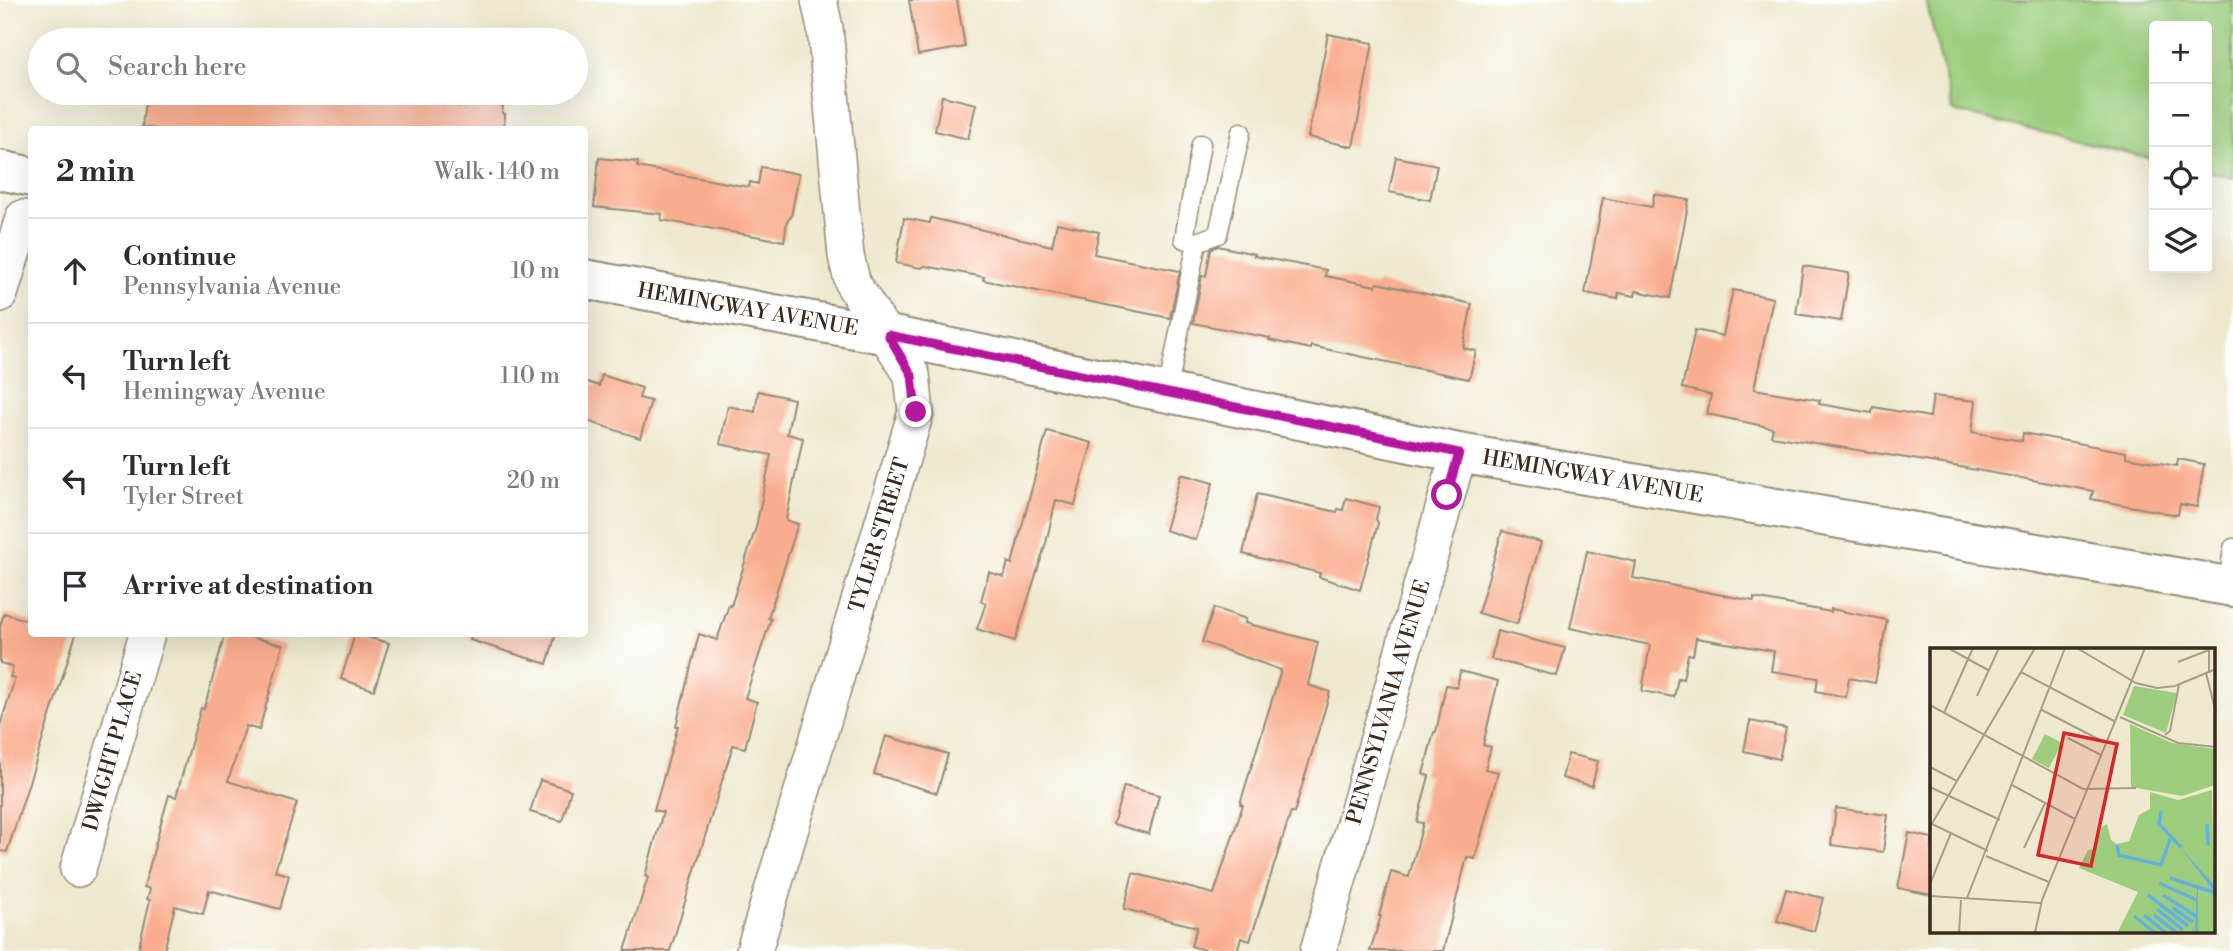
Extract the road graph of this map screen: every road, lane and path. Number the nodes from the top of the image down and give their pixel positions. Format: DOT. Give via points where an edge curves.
graph roads {
  1 [pos="819,0"];
  2 [pos="1241,132"];
  3 [pos="1201,145"];
  4 [pos="0,170"];
  5 [pos="28,176"];
  6 [pos="23,218"];
  7 [pos="1196,242"];
  8 [pos="588,280"];
  9 [pos="0,294"];
  10 [pos="888,335"];
  11 [pos="1167,393"];
  12 [pos="1459,453"];
  13 [pos="2233,548"];
  14 [pos="2231,587"];
  15 [pos="146,637"];
  16 [pos="78,869"];
  17 [pos="754,951"];
  18 [pos="1318,951"];
  1 -- 10 [label="street, TYLER STREET" via="846,257 853,284"];
  2 -- 7 [label="lane" via="1218,234"];
  3 -- 7 [label="lane" via="1184,239"];
  4 -- 5 [label="main road"];
  6 -- 9 [label="street"];
  7 -- 11 [label="lane"];
  8 -- 10 [label="main road, HEMINGWAY AVENUE"];
  10 -- 11 [label="main road, HEMINGWAY AVENUE"];
  10 -- 17 [label="street, TYLER STREET" via="912,375 916,412"];
  11 -- 12 [label="main road, HEMINGWAY AVENUE"];
  12 -- 14 [label="main road, HEMINGWAY AVENUE"];
  12 -- 18 [label="street, PENNSYLVANIA AVENUE"];
  13 -- 14 [label="lane"];
  15 -- 16 [label="street, DWIGHT PLACE"];
}
